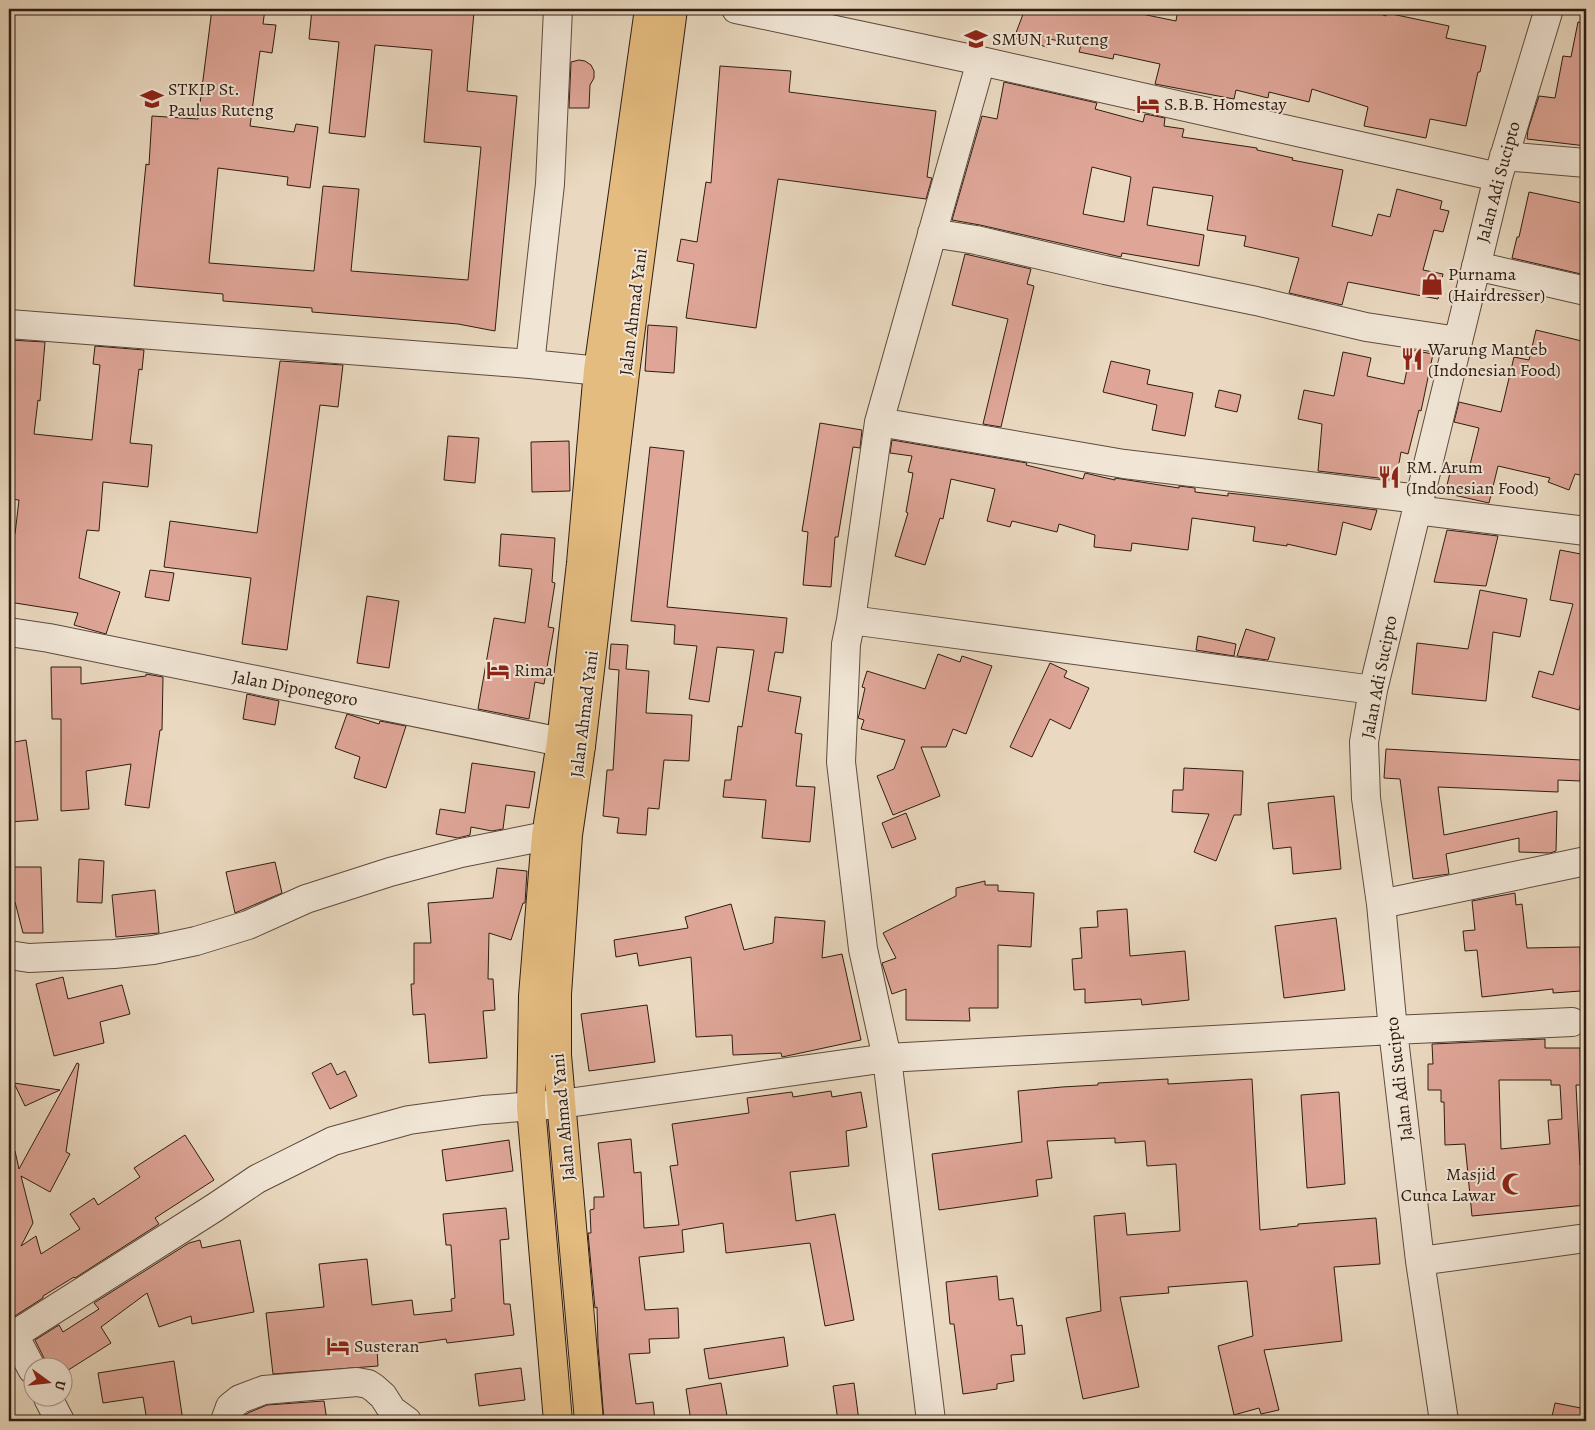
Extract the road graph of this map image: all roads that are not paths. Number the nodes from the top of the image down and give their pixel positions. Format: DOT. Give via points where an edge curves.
graph roads {
  1 [pos="558,9"];
  2 [pos="736,9"];
  3 [pos="1549,9"];
  4 [pos="657,11"];
  5 [pos="981,61"];
  6 [pos="1586,163"];
  7 [pos="1501,166"];
  8 [pos="932,233"];
  9 [pos="1476,266"];
  10 [pos="1586,291"];
  11 [pos="9,324"];
  12 [pos="1458,341"];
  13 [pos="530,364"];
  14 [pos="598,370"];
  15 [pos="625,373"];
  16 [pos="879,422"];
  17 [pos="1417,505"];
  18 [pos="1586,531"];
  19 [pos="851,620"];
  20 [pos="9,632"];
  21 [pos="1373,690"];
  22 [pos="571,744"];
  23 [pos="546,836"];
  24 [pos="1586,861"];
  25 [pos="1381,904"];
  26 [pos="9,955"];
  27 [pos="1572,1022"];
  28 [pos="1393,1030"];
  29 [pos="887,1058"];
  30 [pos="561,1104"];
  31 [pos="531,1107"];
  32 [pos="1586,1238"];
  33 [pos="1420,1261"];
  34 [pos="12,1336"];
  35 [pos="26,1358"];
  36 [pos="53,1408"];
  37 [pos="60,1421"];
  38 [pos="225,1421"];
  39 [pos="407,1421"];
  40 [pos="558,1421"];
  41 [pos="589,1421"];
  42 [pos="931,1421"];
  43 [pos="1444,1421"];
  1 -- 13 [label="street" via="550,184"];
  2 -- 5 [label="street"];
  3 -- 7 [label="street, Jalan Adi Sucipto"];
  4 -- 14 [label="highway, Jalan Ahmad Yani"];
  4 -- 15 [label="highway, Jalan Ahmad Yani"];
  5 -- 7 [label="street"];
  5 -- 8 [label="street"];
  6 -- 7 [label="street"];
  7 -- 9 [label="street, Jalan Adi Sucipto"];
  8 -- 12 [label="street" via="1366,327"];
  8 -- 16 [label="street"];
  9 -- 10 [label="street"];
  9 -- 12 [label="street, Jalan Adi Sucipto"];
  11 -- 13 [label="street"];
  12 -- 17 [label="street, Jalan Adi Sucipto"];
  13 -- 14 [label="street"];
  14 -- 15 [label="street"];
  14 -- 22 [label="highway, Jalan Ahmad Yani" via="580,563"];
  15 -- 22 [label="highway, Jalan Ahmad Yani"];
  16 -- 17 [label="street" via="1124,464"];
  16 -- 19 [label="street"];
  17 -- 18 [label="street"];
  17 -- 21 [label="street, Jalan Adi Sucipto"];
  19 -- 21 [label="street"];
  19 -- 29 [label="street" via="846,644 841,762 863,949"];
  20 -- 22 [label="street, Jalan Diponegoro"];
  21 -- 25 [label="street, Jalan Adi Sucipto" via="1364,742 1366,798"];
  22 -- 23 [label="highway, Jalan Ahmad Yani"];
  22 -- 30 [label="highway, Jalan Ahmad Yani" via="557,994"];
  23 -- 26 [label="street" via="390,872 306,899 248,924 196,941 114,954 29,958"];
  23 -- 31 [label="highway, Jalan Ahmad Yani" via="534,996"];
  24 -- 25 [label="street"];
  25 -- 28 [label="street, Jalan Adi Sucipto"];
  27 -- 28 [label="street"];
  28 -- 29 [label="street"];
  28 -- 33 [label="street, Jalan Adi Sucipto"];
  29 -- 30 [label="street"];
  29 -- 42 [label="street"];
  30 -- 31 [label="street"];
  30 -- 41 [label="highway, Jalan Ahmad Yani"];
  31 -- 34 [label="street" via="409,1120 333,1141 257,1179"];
  31 -- 40 [label="highway, Jalan Ahmad Yani"];
  32 -- 33 [label="street"];
  33 -- 43 [label="street, Jalan Adi Sucipto"];
  34 -- 35 [label="street"];
  36 -- 37 [label="street"];
  38 -- 39 [label="street" via="230,1407 240,1398 264,1390 356,1382 374,1388 392,1410"];
}
